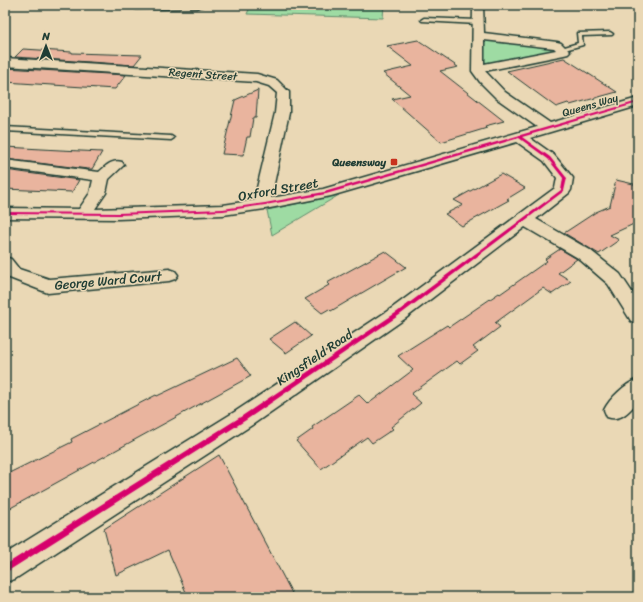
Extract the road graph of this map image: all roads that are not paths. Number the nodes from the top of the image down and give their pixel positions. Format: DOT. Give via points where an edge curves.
graph roads {
  1 [pos="117,5"];
  2 [pos="202,5"];
  3 [pos="478,5"];
  4 [pos="424,20"];
  5 [pos="477,22"];
  6 [pos="610,34"];
  7 [pos="477,36"];
  8 [pos="561,49"];
  9 [pos="5,62"];
  10 [pos="478,68"];
  11 [pos="638,102"];
  12 [pos="547,128"];
  13 [pos="5,129"];
  14 [pos="519,136"];
  15 [pos="171,138"];
  16 [pos="5,164"];
  17 [pos="117,165"];
  18 [pos="102,177"];
  19 [pos="266,204"];
  20 [pos="5,213"];
  21 [pos="83,214"];
  22 [pos="524,219"];
  23 [pos="5,263"];
  24 [pos="170,275"];
  25 [pos="638,316"];
  26 [pos="638,388"];
  27 [pos="615,410"];
  28 [pos="5,569"];
  1 -- 2 [label="lane" via="137,8"];
  3 -- 5 [label="street"];
  4 -- 5 [label="lane"];
  5 -- 7 [label="street"];
  6 -- 8 [label="lane" via="579,34 581,44"];
  7 -- 8 [label="street" via="557,46"];
  7 -- 10 [label="street"];
  8 -- 10 [label="street" via="564,52"];
  9 -- 19 [label="street, Regent Street" via="257,78 273,84 283,92 283,99 263,196"];
  10 -- 12 [label="street" via="483,79"];
  11 -- 12 [label="street, Queens Way"];
  12 -- 14 [label="street, Oxford Street"];
  13 -- 15 [label="lane"];
  14 -- 19 [label="street, Oxford Street" via="325,193"];
  14 -- 22 [label="street, Kingsfield Road" via="549,158 565,178 563,190"];
  16 -- 18 [label="street"];
  17 -- 18 [label="street"];
  18 -- 21 [label="street" via="98,193"];
  19 -- 21 [label="street, Oxford Street" via="223,210"];
  20 -- 21 [label="street, Oxford Street"];
  22 -- 25 [label="street" via="584,254 614,279"];
  22 -- 28 [label="street, Kingsfield Road" via="399,314 244,418"];
  23 -- 24 [label="street, George Ward Court" via="13,273 48,286"];
  26 -- 27 [label="street"];
}
